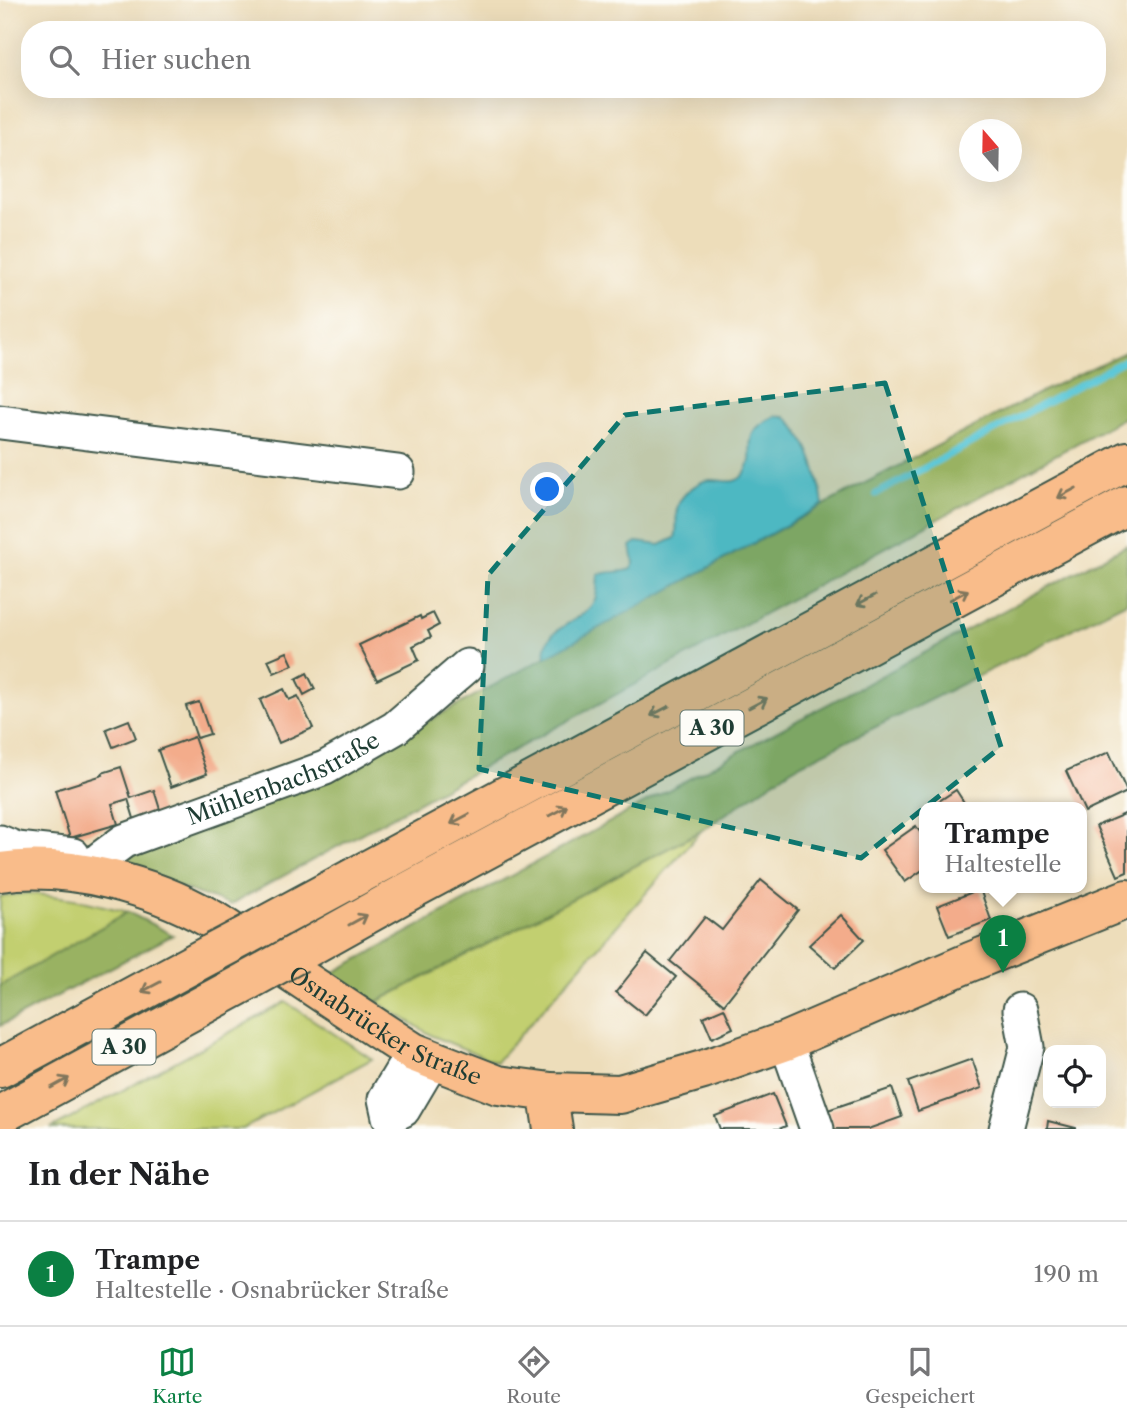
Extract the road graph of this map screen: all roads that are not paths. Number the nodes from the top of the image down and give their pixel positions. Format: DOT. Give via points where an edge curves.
graph roads {
  1 [pos="0,422"];
  2 [pos="1127,461"];
  3 [pos="398,472"];
  4 [pos="1127,505"];
  5 [pos="467,666"];
  6 [pos="10,858"];
  7 [pos="96,867"];
  8 [pos="1127,899"];
  9 [pos="1020,1010"];
  10 [pos="786,1041"];
  11 [pos="0,1068"];
  12 [pos="552,1111"];
  13 [pos="0,1115"];
  14 [pos="817,1129"];
  15 [pos="1006,1129"];
  1 -- 3 [label="street"];
  2 -- 11 [label="main road, A 30, one-way, bridge"];
  13 -- 4 [label="main road, A 30, one-way, bridge"];
  5 -- 7 [label="street, Mühlenbachstraße" via="395,727 325,768 124,841"];
  6 -- 7 [label="main road, Osnabrücker Straße" via="56,870"];
  7 -- 12 [label="main road, Osnabrücker Straße" via="210,918 422,1057"];
  8 -- 10 [label="main road, Osnabrücker Straße"];
  9 -- 15 [label="street" via="1027,1047"];
  10 -- 12 [label="main road, Osnabrücker Straße" via="703,1070"];
  10 -- 14 [label="street"];
}
